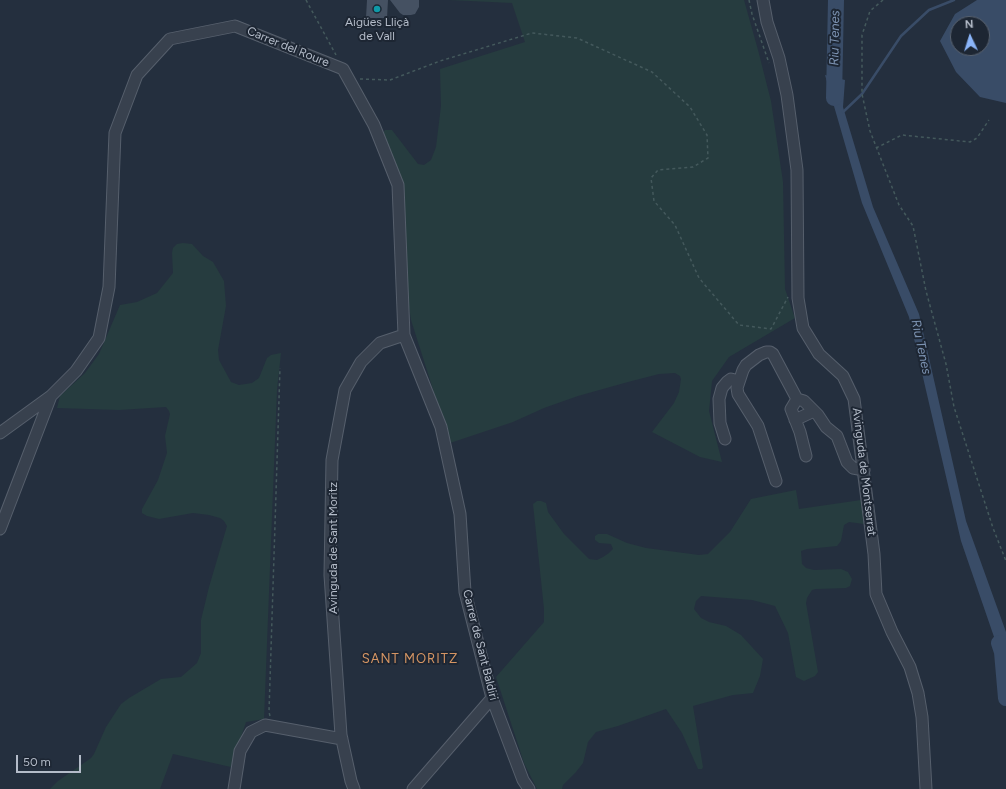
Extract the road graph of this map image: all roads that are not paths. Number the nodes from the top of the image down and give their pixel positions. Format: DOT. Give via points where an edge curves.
graph roads {
  1 [pos="763,0"];
  2 [pos="404,335"];
  3 [pos="739,381"];
  4 [pos="51,396"];
  5 [pos="797,399"];
  6 [pos="814,411"];
  7 [pos="795,420"];
  8 [pos="0,433"];
  9 [pos="725,439"];
  10 [pos="806,456"];
  11 [pos="864,470"];
  12 [pos="776,481"];
  13 [pos="0,529"];
  14 [pos="492,698"];
  15 [pos="342,739"];
  16 [pos="234,789"];
  17 [pos="354,789"];
  18 [pos="413,789"];
  19 [pos="529,789"];
  20 [pos="926,789"];
  1 -- 11 [label="street, Avinguda de Montserrat" via="787,95 797,170 798,298 803,328 819,354 843,376 854,399"];
  2 -- 4 [label="street, Carrer del Roure" via="398,184 374,125 344,69 236,26 170,39 136,75 115,133 109,286 99,338 76,371"];
  2 -- 14 [label="street, Carrer de Sant Baldiri" via="441,427 460,514 465,592"];
  2 -- 15 [label="street, Avinguda de Sant Moritz" via="380,343 361,362 345,390 332,460 330,575"];
  3 -- 5 [label="street" via="746,365 752,359 772,352"];
  3 -- 9 [label="street" via="731,379 727,382 719,399 720,423"];
  3 -- 12 [label="street" via="738,394 758,426"];
  4 -- 8 [label="street, Carrer del Roure"];
  4 -- 13 [label="street"];
  5 -- 6 [label="street" via="804,401"];
  5 -- 7 [label="street" via="791,410"];
  6 -- 7 [label="street"];
  6 -- 11 [label="street" via="823,424 837,436 847,462 854,468"];
  7 -- 10 [label="street"];
  11 -- 20 [label="street, Avinguda de Montserrat" via="876,594 910,667 918,693"];
  14 -- 18 [label="street"];
  14 -- 19 [label="street, Carrer de Sant Baldiri" via="523,780"];
  15 -- 16 [label="street" via="266,725 251,732 240,751"];
  15 -- 17 [label="street, Avinguda de Sant Moritz"];
}
